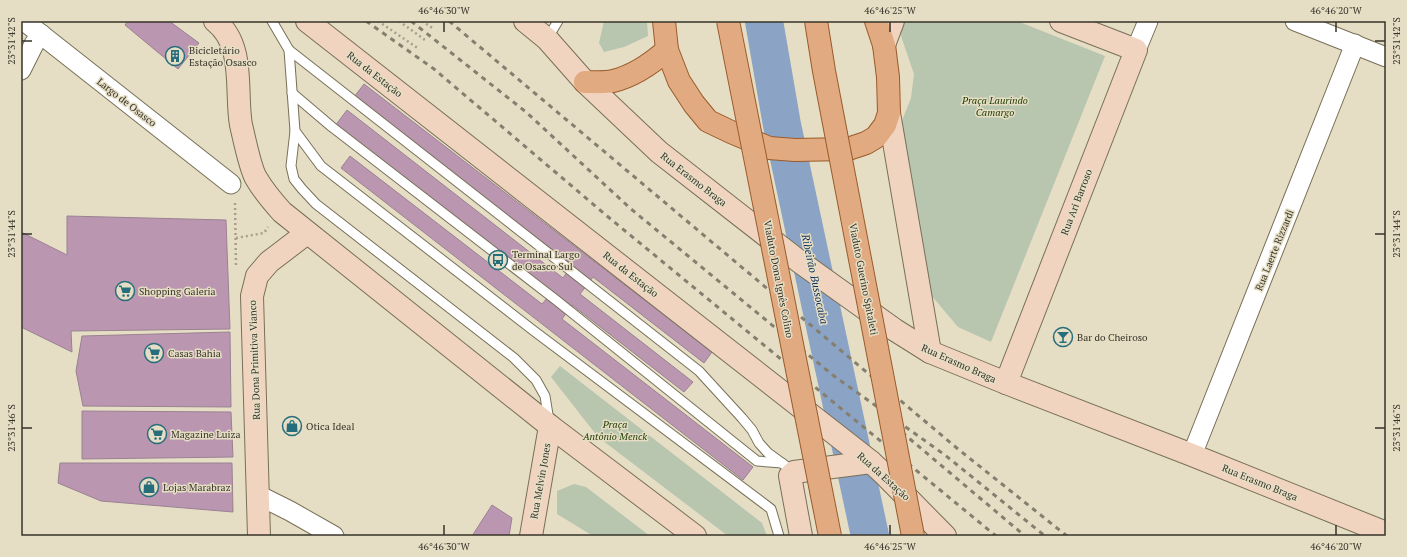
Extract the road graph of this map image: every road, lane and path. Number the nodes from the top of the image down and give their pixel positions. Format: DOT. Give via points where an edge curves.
graph roads {
  1 [pos="24,21"];
  2 [pos="215,21"];
  3 [pos="272,21"];
  4 [pos="307,21"];
  5 [pos="378,21"];
  6 [pos="399,21"];
  7 [pos="422,21"];
  8 [pos="525,21"];
  9 [pos="558,21"];
  10 [pos="664,21"];
  11 [pos="728,21"];
  12 [pos="816,21"];
  13 [pos="876,21"];
  14 [pos="893,21"];
  15 [pos="1061,21"];
  16 [pos="1148,21"];
  17 [pos="1295,21"];
  18 [pos="434,29"];
  19 [pos="41,34"];
  20 [pos="547,39"];
  21 [pos="425,40"];
  22 [pos="1355,44"];
  23 [pos="884,45"];
  24 [pos="418,49"];
  25 [pos="289,50"];
  26 [pos="667,50"];
  27 [pos="1136,50"];
  28 [pos="1386,56"];
  29 [pos="21,70"];
  30 [pos="585,82"];
  31 [pos="292,93"];
  32 [pos="889,113"];
  33 [pos="295,131"];
  34 [pos="231,184"];
  35 [pos="264,233"];
  36 [pos="307,233"];
  37 [pos="236,238"];
  38 [pos="930,352"];
  39 [pos="1006,383"];
  40 [pos="550,426"];
  41 [pos="1192,455"];
  42 [pos="863,463"];
  43 [pos="788,467"];
  44 [pos="258,495"];
  45 [pos="1386,533"];
  46 [pos="259,536"];
  47 [pos="334,536"];
  48 [pos="531,536"];
  49 [pos="695,536"];
  50 [pos="779,536"];
  51 [pos="801,536"];
  52 [pos="830,536"];
  53 [pos="913,536"];
  54 [pos="946,536"];
  1 -- 19 [label="street, Largo de Osasco"];
  2 -- 36 [label="main road" via="228,36 234,51 241,124 255,177 282,212"];
  3 -- 25 [label="lane"];
  4 -- 42 [label="main road, Rua da Estação" via="840,438"];
  5 -- 24 [label="path"];
  6 -- 21 [label="path"];
  7 -- 18 [label="path"];
  8 -- 20 [label="main road, Rua Erasmo Braga"];
  9 -- 20 [label="lane"];
  10 -- 26 [label="main road"];
  11 -- 52 [label="main road, Viaduto Dona Ignês Colino, bridge"];
  12 -- 53 [label="main road, Viaduto Guerino Spitaleti, bridge"];
  13 -- 23 [label="main road"];
  14 -- 23 [label="main road"];
  15 -- 27 [label="main road"];
  16 -- 27 [label="street, Rua Ari Barroso"];
  17 -- 22 [label="street"];
  19 -- 29 [label="street"];
  19 -- 34 [label="street, Largo de Osasco"];
  20 -- 30 [label="main road, Rua Erasmo Braga"];
  22 -- 28 [label="street"];
  22 -- 41 [label="street, Rua Laerte Rizzardi"];
  23 -- 32 [label="main road"];
  25 -- 31 [label="lane"];
  25 -- 43 [label="lane" via="699,371 742,418 768,453"];
  26 -- 30 [label="main road" via="635,73 613,81"];
  26 -- 32 [label="main road" via="679,81 708,121 769,148 848,149 866,144 885,125"];
  27 -- 39 [label="main road, Rua Ari Barroso"];
  30 -- 38 [label="main road, Rua Erasmo Braga" via="659,152 800,262"];
  31 -- 33 [label="lane"];
  31 -- 43 [label="lane" via="757,461"];
  32 -- 38 [label="main road"];
  33 -- 40 [label="lane" via="291,166 294,179 302,190 316,204 514,358 536,380 545,396"];
  33 -- 50 [label="lane" via="321,166 534,331 771,509"];
  35 -- 37 [label="path"];
  36 -- 40 [label="main road"];
  36 -- 44 [label="main road, Rua Dona Primitiva Vianco" via="269,262 257,276 252,296"];
  38 -- 39 [label="main road, Rua Erasmo Braga"];
  39 -- 41 [label="main road, Rua Erasmo Braga"];
  40 -- 48 [label="main road, Rua Melvin Jones"];
  40 -- 49 [label="main road"];
  41 -- 45 [label="main road, Rua Erasmo Braga"];
  42 -- 43 [label="main road"];
  42 -- 54 [label="main road, Rua da Estação" via="886,475"];
  43 -- 51 [label="main road"];
  44 -- 46 [label="main road, Rua Dona Primitiva Vianco"];
  44 -- 47 [label="street"];
}
